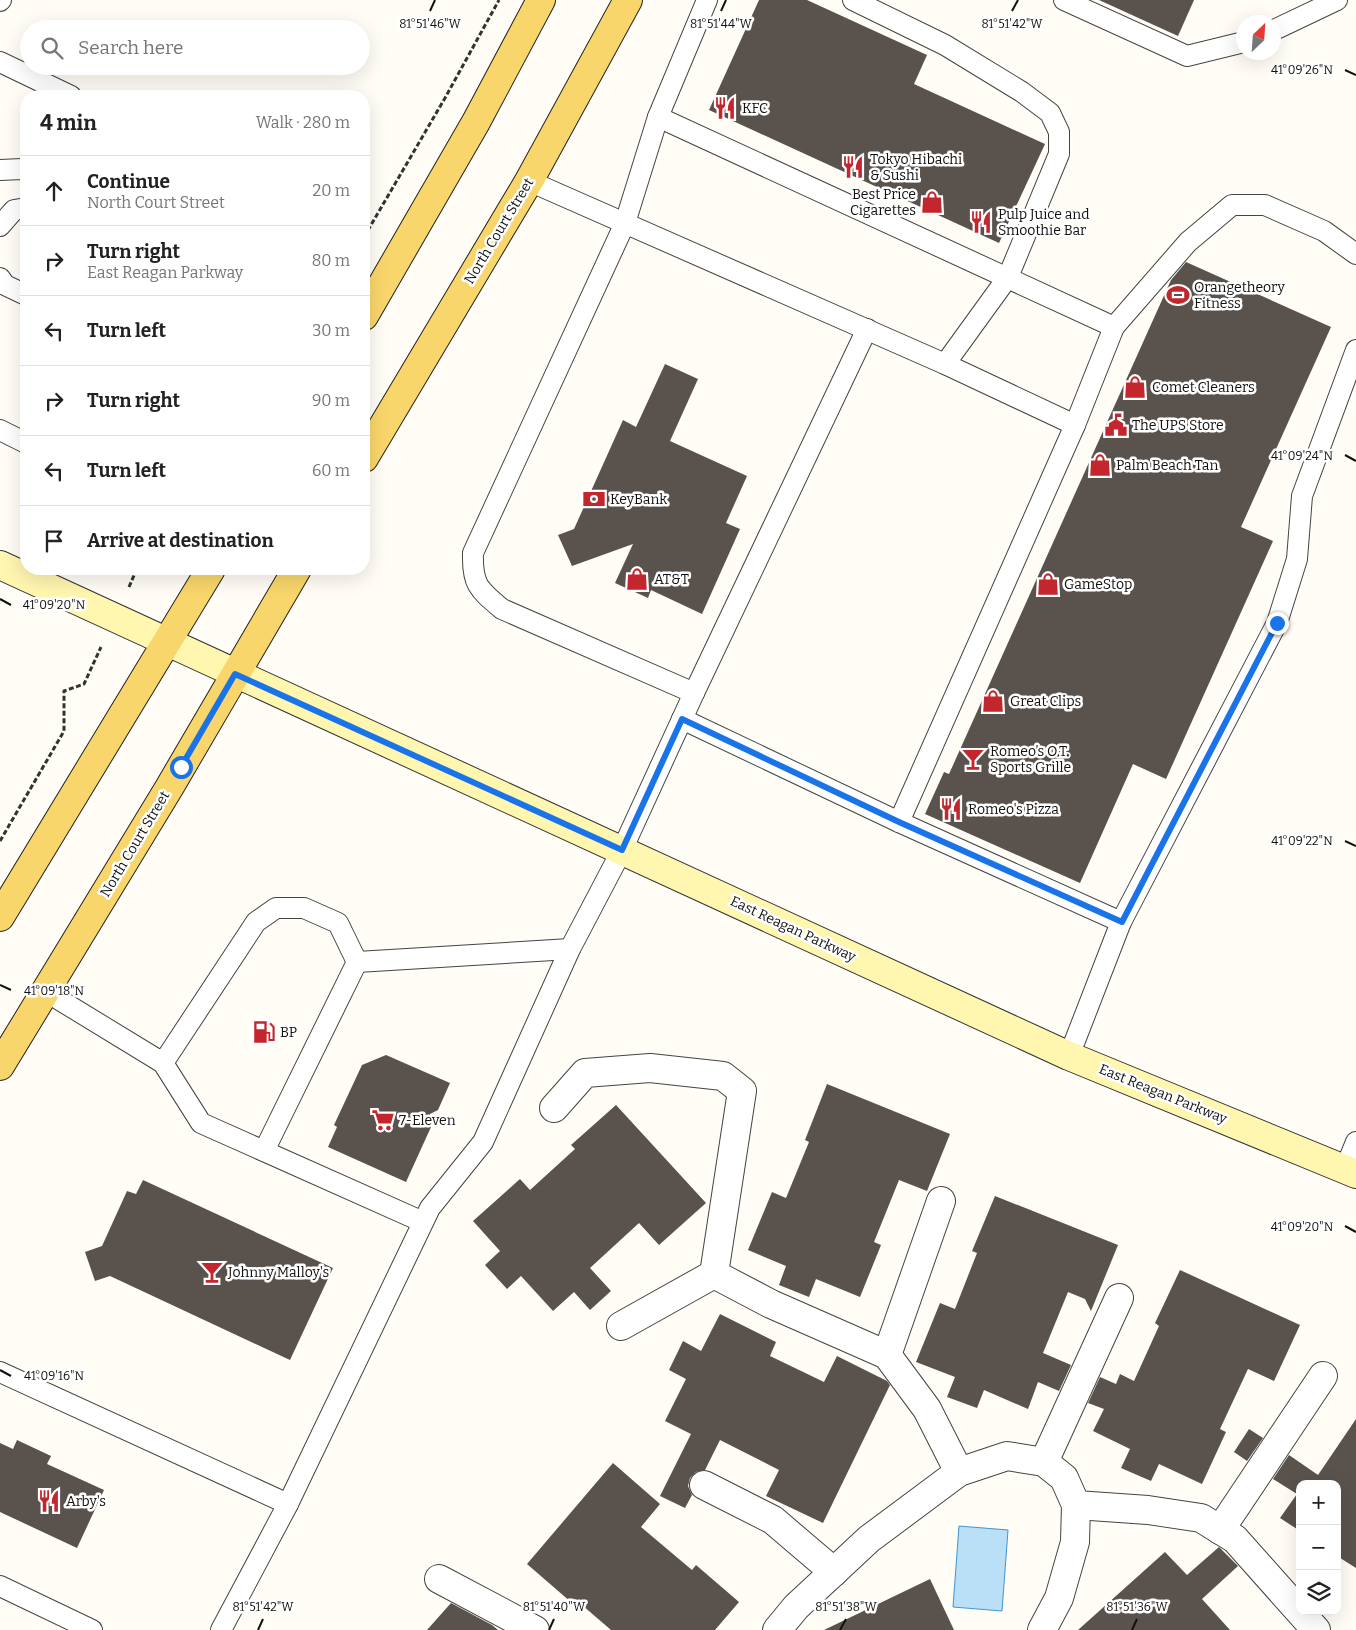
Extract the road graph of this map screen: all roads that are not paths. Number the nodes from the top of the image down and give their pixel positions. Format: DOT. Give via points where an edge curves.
graph roads {
  1 [pos="541,0"];
  2 [pos="628,0"];
  3 [pos="707,0"];
  4 [pos="853,0"];
  5 [pos="1064,0"];
  6 [pos="1337,0"];
  7 [pos="1281,27"];
  8 [pos="1236,44"];
  9 [pos="0,62"];
  10 [pos="20,72"];
  11 [pos="27,75"];
  12 [pos="58,90"];
  13 [pos="658,117"];
  14 [pos="20,169"];
  15 [pos="0,170"];
  16 [pos="529,181"];
  17 [pos="20,209"];
  18 [pos="625,223"];
  19 [pos="0,226"];
  20 [pos="1356,254"];
  21 [pos="1008,277"];
  22 [pos="2,281"];
  23 [pos="20,292"];
  24 [pos="370,306"];
  25 [pos="1114,327"];
  26 [pos="866,329"];
  27 [pos="1356,350"];
  28 [pos="945,364"];
  29 [pos="1076,425"];
  30 [pos="0,430"];
  31 [pos="20,440"];
  32 [pos="370,448"];
  33 [pos="0,565"];
  34 [pos="20,574"];
  35 [pos="22,575"];
  36 [pos="207,575"];
  37 [pos="294,575"];
  38 [pos="166,641"];
  39 [pos="235,674"];
  40 [pos="694,693"];
  41 [pos="682,719"];
  42 [pos="899,822"];
  43 [pos="622,850"];
  44 [pos="0,917"];
  45 [pos="1122,922"];
  46 [pos="570,949"];
  47 [pos="357,962"];
  48 [pos="45,991"];
  49 [pos="1069,1056"];
  50 [pos="163,1063"];
  51 [pos="0,1066"];
  52 [pos="554,1108"];
  53 [pos="1356,1142"];
  54 [pos="264,1151"];
  55 [pos="1350,1172"];
  56 [pos="942,1201"];
  57 [pos="423,1222"];
  58 [pos="714,1274"];
  59 [pos="1119,1298"];
  60 [pos="621,1326"];
  61 [pos="887,1355"];
  62 [pos="0,1372"];
  63 [pos="1322,1376"];
  64 [pos="1044,1462"];
  65 [pos="959,1472"];
  66 [pos="704,1485"];
  67 [pos="288,1504"];
  68 [pos="1076,1505"];
  69 [pos="1220,1530"];
  70 [pos="834,1572"];
  71 [pos="439,1579"];
  72 [pos="0,1586"];
  73 [pos="92,1630"];
  74 [pos="221,1630"];
  75 [pos="535,1630"];
  76 [pos="776,1630"];
  77 [pos="1042,1630"];
  78 [pos="1316,1630"];
  1 -- 24 [label="main road" via="476,122"];
  2 -- 16 [label="main road, North Court Street"];
  3 -- 13 [label="lane"];
  4 -- 21 [label="lane" via="944,45 1022,92 1050,113 1059,132 1059,154"];
  5 -- 8 [label="lane" via="1186,56"];
  6 -- 7 [label="lane"];
  9 -- 10 [label="lane"];
  11 -- 12 [label="lane"];
  13 -- 18 [label="lane"];
  13 -- 21 [label="lane"];
  14 -- 15 [label="lane"];
  16 -- 18 [label="lane"];
  16 -- 32 [label="main road, North Court Street"];
  17 -- 19 [label="lane" via="14,210"];
  18 -- 26 [label="lane"];
  18 -- 40 [label="lane" via="473,553 472,575 483,593 502,609"];
  20 -- 25 [label="lane" via="1324,231 1265,205 1232,204 1188,242"];
  21 -- 25 [label="lane"];
  21 -- 28 [label="lane"];
  22 -- 23 [label="lane"];
  25 -- 29 [label="lane"];
  26 -- 28 [label="lane"];
  26 -- 40 [label="lane"];
  27 -- 45 [label="lane" via="1302,496 1297,559 1277,623"];
  28 -- 29 [label="lane"];
  29 -- 42 [label="lane"];
  30 -- 31 [label="lane"];
  33 -- 34 [label="street, East Reagan Parkway"];
  35 -- 38 [label="street, East Reagan Parkway"];
  36 -- 38 [label="main road"];
  37 -- 39 [label="main road, North Court Street"];
  38 -- 39 [label="street, East Reagan Parkway"];
  38 -- 44 [label="main road"];
  39 -- 43 [label="street, East Reagan Parkway"];
  39 -- 48 [label="main road, North Court Street"];
  40 -- 41 [label="lane"];
  41 -- 42 [label="lane"];
  41 -- 43 [label="lane"];
  42 -- 45 [label="lane"];
  43 -- 46 [label="lane"];
  43 -- 49 [label="street, East Reagan Parkway"];
  45 -- 49 [label="lane"];
  46 -- 47 [label="lane"];
  46 -- 57 [label="lane" via="483,1142 430,1208"];
  47 -- 50 [label="lane" via="338,922 304,908 276,908 256,922"];
  47 -- 54 [label="lane"];
  48 -- 50 [label="lane"];
  48 -- 51 [label="main road, North Court Street"];
  49 -- 55 [label="street, East Reagan Parkway"];
  50 -- 54 [label="lane" via="201,1123"];
  52 -- 58 [label="street" via="585,1073 650,1068 723,1076 742,1091"];
  53 -- 55 [label="lane"];
  54 -- 57 [label="lane"];
  56 -- 61 [label="street"];
  57 -- 67 [label="lane"];
  58 -- 60 [label="street"];
  58 -- 61 [label="street" via="771,1304"];
  59 -- 64 [label="street"];
  61 -- 65 [label="street" via="927,1409"];
  62 -- 67 [label="lane"];
  63 -- 69 [label="street"];
  64 -- 65 [label="street" via="1007,1456"];
  64 -- 68 [label="street" via="1064,1478"];
  65 -- 70 [label="street" via="869,1539"];
  66 -- 70 [label="street" via="773,1520"];
  67 -- 74 [label="lane"];
  68 -- 69 [label="street" via="1201,1518"];
  68 -- 77 [label="street" via="1075,1542 1059,1598"];
  69 -- 78 [label="street" via="1235,1539"];
  70 -- 76 [label="street"];
  71 -- 75 [label="street"];
  72 -- 73 [label="lane"];
}
